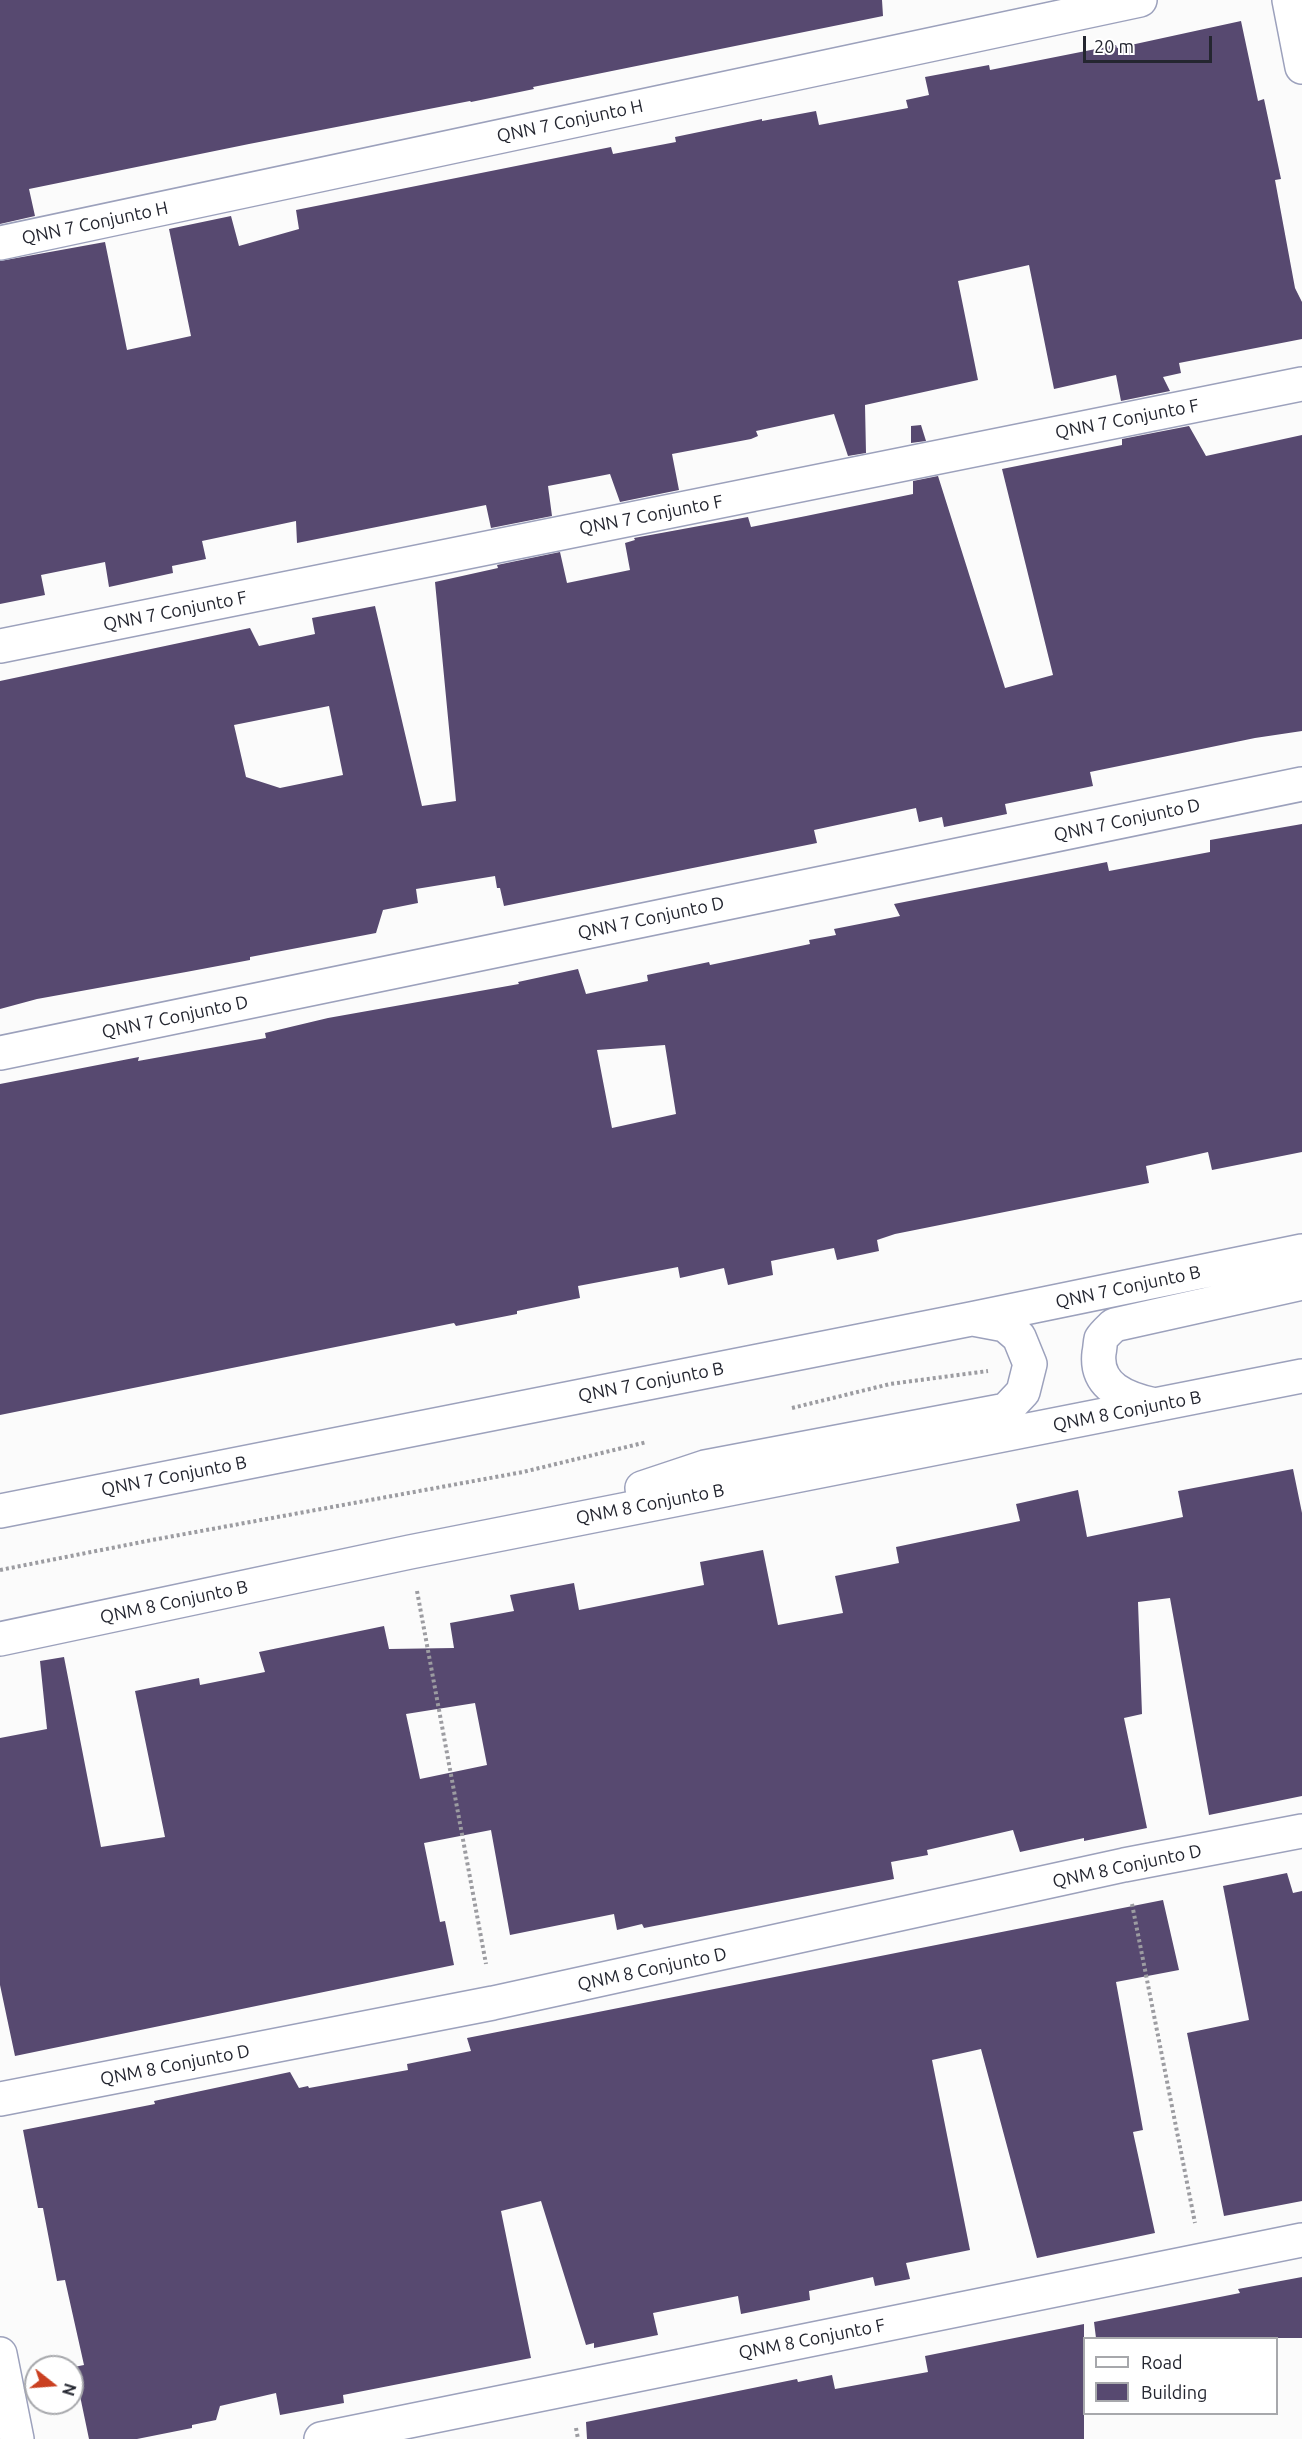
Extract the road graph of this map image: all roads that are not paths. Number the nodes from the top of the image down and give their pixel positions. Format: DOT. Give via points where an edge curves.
graph roads {
  1 [pos="1140,0"];
  2 [pos="1289,0"];
  3 [pos="1302,67"];
  4 [pos="0,243"];
  5 [pos="1302,384"];
  6 [pos="0,646"];
  7 [pos="1302,784"];
  8 [pos="0,1053"];
  9 [pos="1302,1251"];
  10 [pos="1302,1283"];
  11 [pos="971,1319"];
  12 [pos="1302,1376"];
  13 [pos="1155,1405"];
  14 [pos="0,1511"];
  15 [pos="521,1529"];
  16 [pos="0,1639"];
  17 [pos="1302,1831"];
  18 [pos="0,2099"];
  19 [pos="1302,2240"];
  20 [pos="0,2354"];
  21 [pos="17,2439"];
  22 [pos="321,2439"];
  1 -- 4 [label="street, QNN 7 Conjunto H"];
  2 -- 3 [label="street"];
  5 -- 6 [label="street, QNN 7 Conjunto F"];
  7 -- 8 [label="street, QNN 7 Conjunto D"];
  9 -- 11 [label="street, QNN 7 Conjunto B"];
  10 -- 13 [label="street" via="1114,1324 1101,1339 1098,1361 1106,1383 1134,1401"];
  11 -- 14 [label="street, QNN 7 Conjunto B"];
  11 -- 15 [label="street" via="1005,1325 1019,1337 1030,1365 1023,1392 1006,1410 705,1467"];
  12 -- 13 [label="street, QNM 8 Conjunto B"];
  13 -- 15 [label="street, QNM 8 Conjunto B"];
  15 -- 16 [label="street, QNM 8 Conjunto B"];
  17 -- 18 [label="street, QNM 8 Conjunto D" via="1124,1865 493,2003"];
  19 -- 22 [label="street, QNM 8 Conjunto F"];
  20 -- 21 [label="street"];
}
